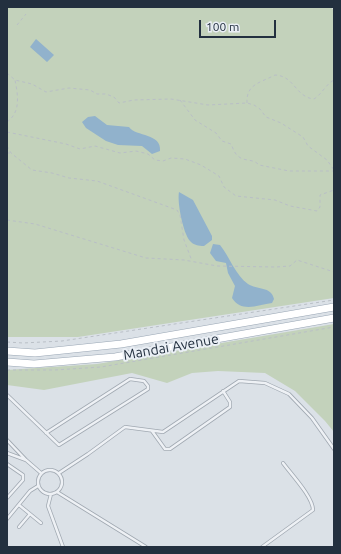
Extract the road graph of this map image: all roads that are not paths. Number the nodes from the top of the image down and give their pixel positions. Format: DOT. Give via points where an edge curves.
graph roads {
  1 [pos="334,307"];
  2 [pos="334,318"];
  3 [pos="7,351"];
  4 [pos="7,362"];
  5 [pos="223,391"];
  6 [pos="7,395"];
  7 [pos="151,430"];
  8 [pos="46,433"];
  9 [pos="7,440"];
  10 [pos="334,449"];
  11 [pos="7,453"];
  12 [pos="26,460"];
  13 [pos="283,463"];
  14 [pos="7,464"];
  15 [pos="41,473"];
  16 [pos="59,473"];
  17 [pos="38,486"];
  18 [pos="57,492"];
  19 [pos="51,494"];
  20 [pos="7,498"];
  21 [pos="19,505"];
  22 [pos="30,514"];
  23 [pos="7,519"];
  24 [pos="41,523"];
  25 [pos="19,527"];
  26 [pos="63,547"];
  27 [pos="146,547"];
  28 [pos="262,547"];
  1 -- 3 [label="main road, Mandai Avenue" via="121,344 35,353"];
  2 -- 4 [label="main road, Mandai Avenue" via="115,357 34,364"];
  5 -- 7 [label="lane" via="163,432"];
  5 -- 7 [label="lane" via="230,402 230,407 170,449 165,449"];
  5 -- 10 [label="lane" via="244,380 265,383 289,394 312,418"];
  6 -- 8 [label="lane"];
  7 -- 16 [label="lane" via="125,427"];
  8 -- 8 [label="lane" via="130,379 144,381 148,386 148,389 62,444 59,445"];
  9 -- 12 [label="lane"];
  11 -- 12 [label="lane"];
  12 -- 15 [label="lane"];
  13 -- 28 [label="lane" via="309,497 313,504 312,510"];
  14 -- 20 [label="lane" via="23,475 22,480"];
  15 -- 16 [label="lane" via="48,469"];
  15 -- 17 [label="lane"];
  16 -- 18 [label="lane" via="63,483"];
  17 -- 19 [label="lane" via="43,492"];
  17 -- 21 [label="lane" via="30,491"];
  18 -- 19 [label="lane"];
  18 -- 27 [label="lane"];
  19 -- 26 [label="lane" via="48,506"];
  21 -- 22 [label="lane"];
  21 -- 23 [label="lane"];
  22 -- 24 [label="lane"];
  22 -- 25 [label="lane"];
}
